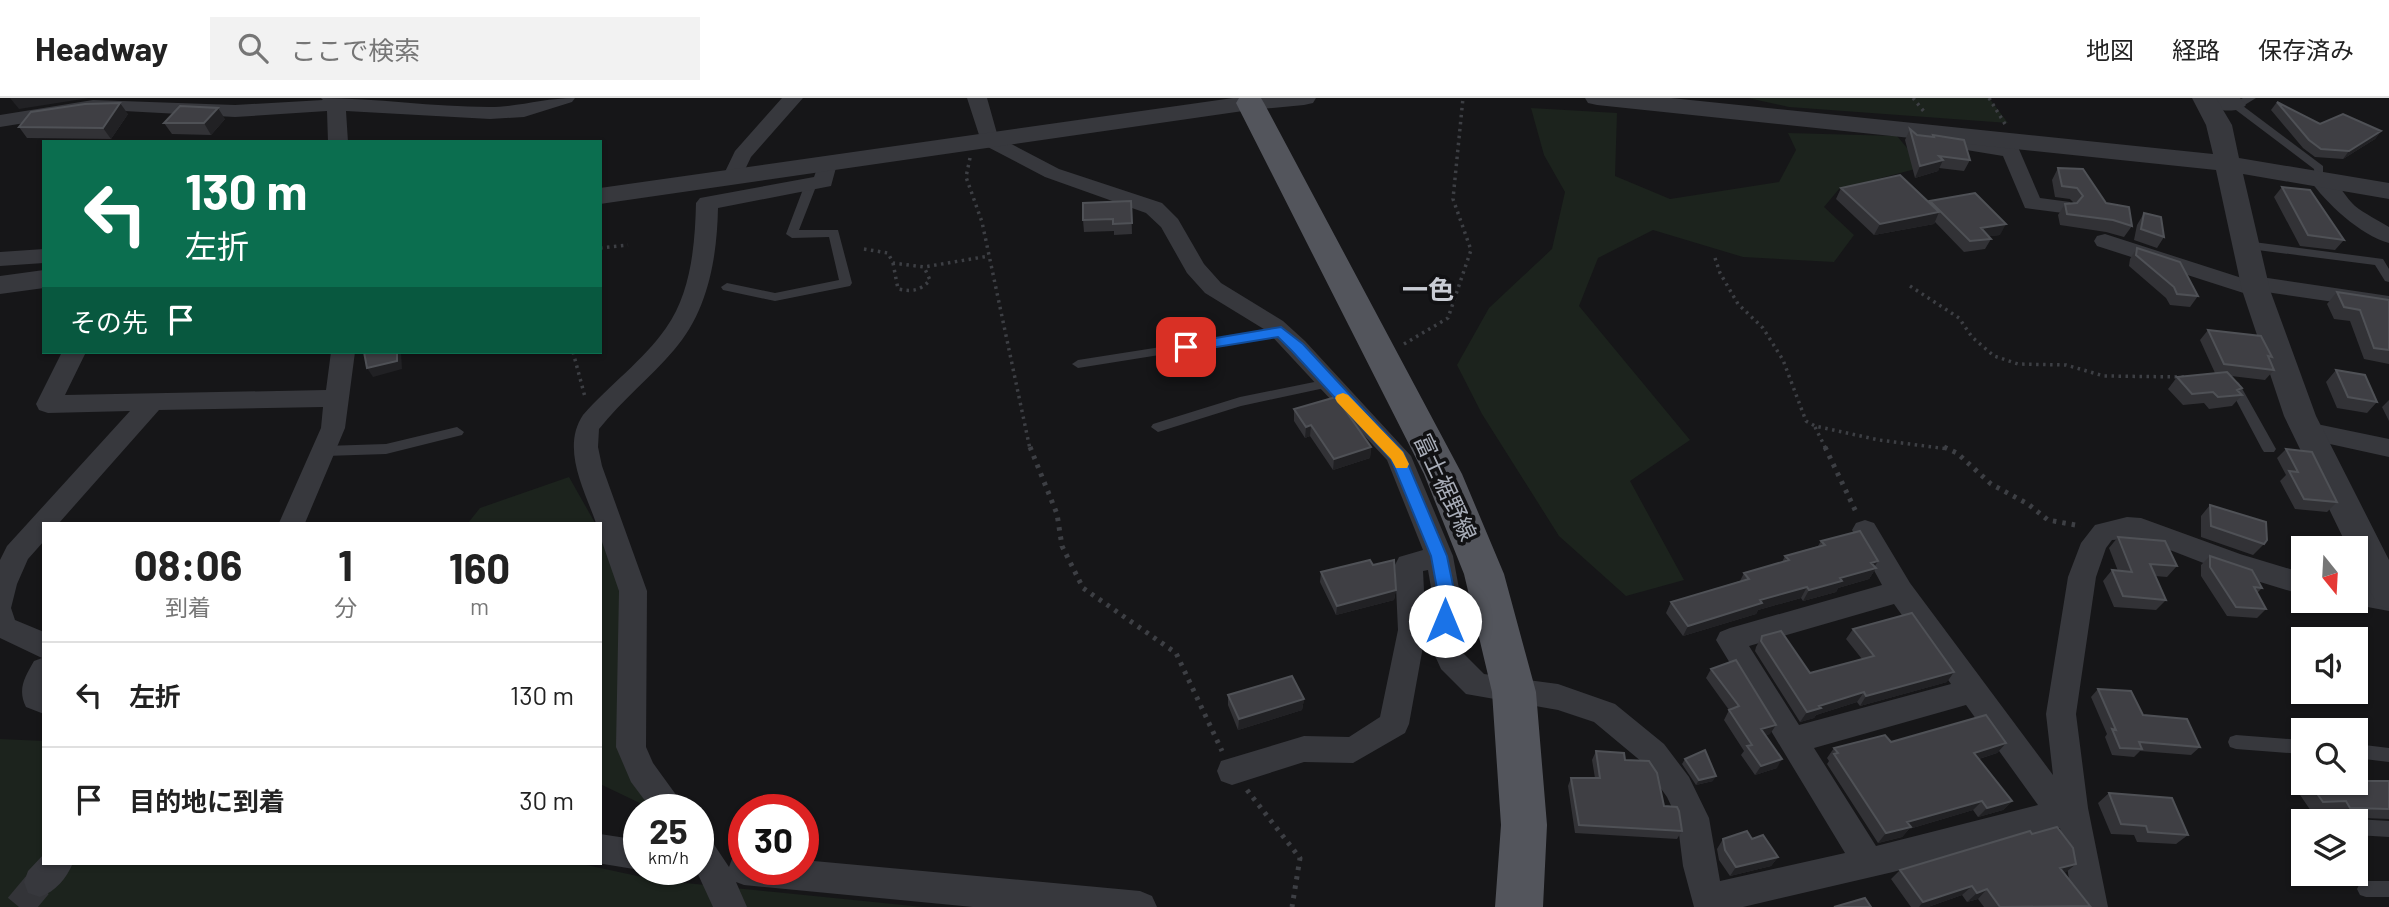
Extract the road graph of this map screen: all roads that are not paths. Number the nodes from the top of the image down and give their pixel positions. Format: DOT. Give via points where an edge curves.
graph roads {
  1 [pos="565,98"];
  2 [pos="793,98"];
  3 [pos="977,98"];
  4 [pos="1304,98"];
  5 [pos="1597,98"];
  6 [pos="2226,100"];
  7 [pos="334,101"];
  8 [pos="1250,103"];
  9 [pos="82,104"];
  10 [pos="0,121"];
  11 [pos="1938,132"];
  12 [pos="338,140"];
  13 [pos="981,141"];
  14 [pos="827,164"];
  15 [pos="2229,164"];
  16 [pos="733,176"];
  17 [pos="2319,179"];
  18 [pos="811,184"];
  19 [pos="2389,191"];
  20 [pos="602,196"];
  21 [pos="2063,207"];
  22 [pos="2389,236"];
  23 [pos="2105,241"];
  24 [pos="2246,245"];
  25 [pos="42,256"];
  26 [pos="0,258"];
  27 [pos="2389,278"];
  28 [pos="42,279"];
  29 [pos="0,285"];
  30 [pos="727,287"];
  31 [pos="2255,287"];
  32 [pos="2389,303"];
  33 [pos="1281,332"];
  34 [pos="73,354"];
  35 [pos="343,354"];
  36 [pos="1078,364"];
  37 [pos="1329,383"];
  38 [pos="2233,383"];
  39 [pos="337,398"];
  40 [pos="152,402"];
  41 [pos="1158,427"];
  42 [pos="2307,431"];
  43 [pos="457,432"];
  44 [pos="2389,448"];
  45 [pos="2269,449"];
  46 [pos="325,451"];
  47 [pos="45,522"];
  48 [pos="292,522"];
  49 [pos="42,525"];
  50 [pos="1865,530"];
  51 [pos="1439,556"];
  52 [pos="2291,580"];
  53 [pos="1900,591"];
  54 [pos="2368,596"];
  55 [pos="2389,597"];
  56 [pos="0,602"];
  57 [pos="0,614"];
  58 [pos="42,646"];
  59 [pos="42,674"];
  60 [pos="1974,690"];
  61 [pos="1514,692"];
  62 [pos="42,700"];
  63 [pos="1794,740"];
  64 [pos="2236,742"];
  65 [pos="2291,746"];
  66 [pos="2368,752"];
  67 [pos="2389,755"];
  68 [pos="1232,771"];
  69 [pos="659,794"];
  70 [pos="2067,810"];
  71 [pos="2368,828"];
  72 [pos="2389,829"];
  73 [pos="602,849"];
  74 [pos="623,853"];
  75 [pos="1868,862"];
  76 [pos="719,864"];
  77 [pos="2389,888"];
  78 [pos="2366,889"];
  79 [pos="1711,903"];
  80 [pos="730,907"];
  81 [pos="1140,907"];
  82 [pos="1519,907"];
  83 [pos="2091,907"];
  1 -- 7 [label="street" via="524,111 490,113"];
  2 -- 16 [label="street" via="742,155"];
  3 -- 13 [label="street"];
  4 -- 8 [label="street"];
  5 -- 11 [label="street"];
  6 -- 15 [label="street" via="2219,125"];
  6 -- 17 [label="lane" via="2319,168"];
  7 -- 9 [label="street" via="235,111"];
  7 -- 12 [label="street"];
  8 -- 13 [label="street"];
  8 -- 61 [label="main road, 富士裾野線" via="1443,474 1496,613"];
  9 -- 10 [label="street"];
  11 -- 15 [label="street"];
  11 -- 21 [label="street" via="1942,141 2011,151 2032,202"];
  13 -- 14 [label="street"];
  13 -- 33 [label="street" via="1052,173 1154,208 1213,288"];
  14 -- 16 [label="street"];
  14 -- 18 [label="street" via="824,182"];
  15 -- 17 [label="street"];
  15 -- 24 [label="street"];
  16 -- 20 [label="street"];
  17 -- 19 [label="street"];
  17 -- 22 [label="street" via="2345,209"];
  18 -- 30 [label="lane" via="792,234 834,233 846,283 775,297"];
  18 -- 69 [label="street" via="707,203 696,287 676,332 588,426 585,449 589,466 632,591 631,747"];
  23 -- 31 [label="street"];
  24 -- 27 [label="lane" via="2379,262"];
  24 -- 31 [label="street"];
  25 -- 26 [label="street"];
  28 -- 29 [label="street"];
  31 -- 32 [label="street"];
  31 -- 42 [label="street" via="2262,337"];
  33 -- 36 [label="lane"];
  33 -- 37 [label="street"];
  34 -- 40 [label="street" via="48,404"];
  35 -- 39 [label="street"];
  37 -- 41 [label="lane" via="1240,402"];
  37 -- 51 [label="street" via="1398,456"];
  38 -- 45 [label="lane"];
  39 -- 40 [label="street"];
  39 -- 46 [label="street"];
  40 -- 47 [label="street"];
  42 -- 44 [label="street"];
  42 -- 55 [label="street"];
  43 -- 46 [label="lane" via="386,449"];
  46 -- 48 [label="street"];
  49 -- 56 [label="street" via="17,553"];
  50 -- 53 [label="street"];
  51 -- 61 [label="street" via="1448,605 1441,638 1451,660 1476,685"];
  51 -- 68 [label="street" via="1409,565 1412,631 1394,724 1353,750 1304,749"];
  52 -- 70 [label="street" via="2141,528 2104,532 2094,543 2082,577 2061,713"];
  53 -- 60 [label="street"];
  53 -- 63 [label="street" via="1730,640"];
  54 -- 55 [label="street"];
  57 -- 58 [label="street" via="3,627"];
  59 -- 62 [label="street" via="36,685 36,698"];
  60 -- 63 [label="street"];
  60 -- 70 [label="street"];
  61 -- 79 [label="street" via="1558,697 1604,713 1653,753 1693,818 1699,866"];
  61 -- 82 [label="main road, 富士裾野線" via="1524,825"];
  63 -- 75 [label="street"];
  64 -- 65 [label="lane"];
  66 -- 67 [label="lane"];
  70 -- 75 [label="street"];
  70 -- 83 [label="street"];
  71 -- 72 [label="lane"];
  73 -- 74 [label="street"];
  75 -- 79 [label="street"];
  76 -- 80 [label="street"];
  76 -- 81 [label="street"];
  77 -- 78 [label="lane"];
}
